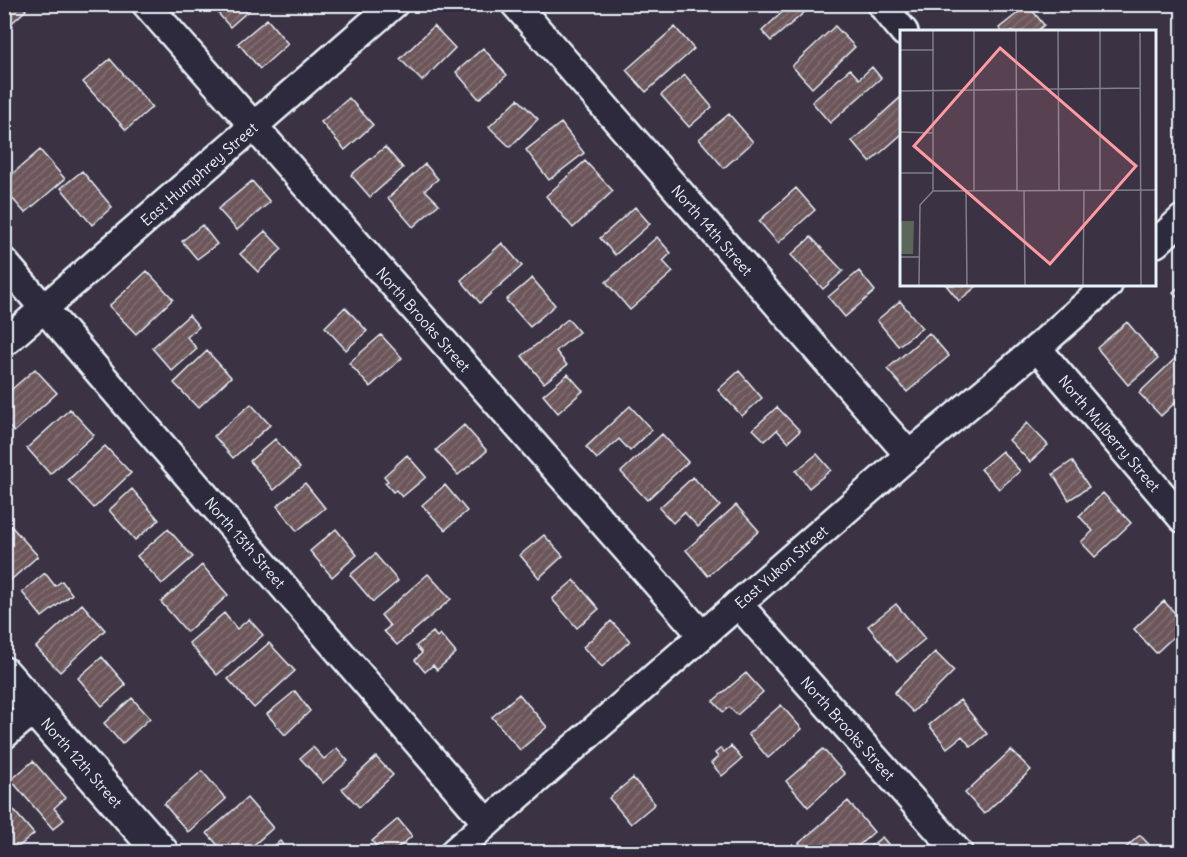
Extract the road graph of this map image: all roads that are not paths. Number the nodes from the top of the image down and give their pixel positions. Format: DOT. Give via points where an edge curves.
graph roads {
  1 [pos="146,4"];
  2 [pos="394,4"];
  3 [pos="515,4"];
  4 [pos="881,4"];
  5 [pos="902,30"];
  6 [pos="254,128"];
  7 [pos="1182,219"];
  8 [pos="1157,241"];
  9 [pos="4,262"];
  10 [pos="1107,286"];
  11 [pos="45,308"];
  12 [pos="4,344"];
  13 [pos="1037,348"];
  14 [pos="909,454"];
  15 [pos="1182,518"];
  16 [pos="738,604"];
  17 [pos="702,635"];
  18 [pos="4,674"];
  19 [pos="35,709"];
  20 [pos="4,735"];
  21 [pos="488,823"];
  22 [pos="161,852"];
  23 [pos="454,852"];
  24 [pos="958,852"];
  1 -- 6 [label="street, North Brooks Street"];
  2 -- 6 [label="street, East Humphrey Street"];
  3 -- 14 [label="street, North 14th Street"];
  4 -- 5 [label="street"];
  6 -- 11 [label="street, East Humphrey Street"];
  6 -- 17 [label="street, North Brooks Street"];
  7 -- 8 [label="street"];
  9 -- 11 [label="street, North 13th Street"];
  10 -- 13 [label="street, East Yukon Street"];
  11 -- 12 [label="street, East Humphrey Street"];
  11 -- 21 [label="street, North 13th Street"];
  13 -- 14 [label="street, East Yukon Street"];
  13 -- 15 [label="street, North Mulberry Street"];
  14 -- 16 [label="street, East Yukon Street"];
  16 -- 17 [label="street, East Yukon Street"];
  16 -- 24 [label="street, North Brooks Street"];
  17 -- 21 [label="street, East Yukon Street"];
  18 -- 19 [label="street, North 12th Street"];
  19 -- 20 [label="street"];
  19 -- 22 [label="street, North 12th Street"];
  21 -- 23 [label="street, East Yukon Street"];
}
